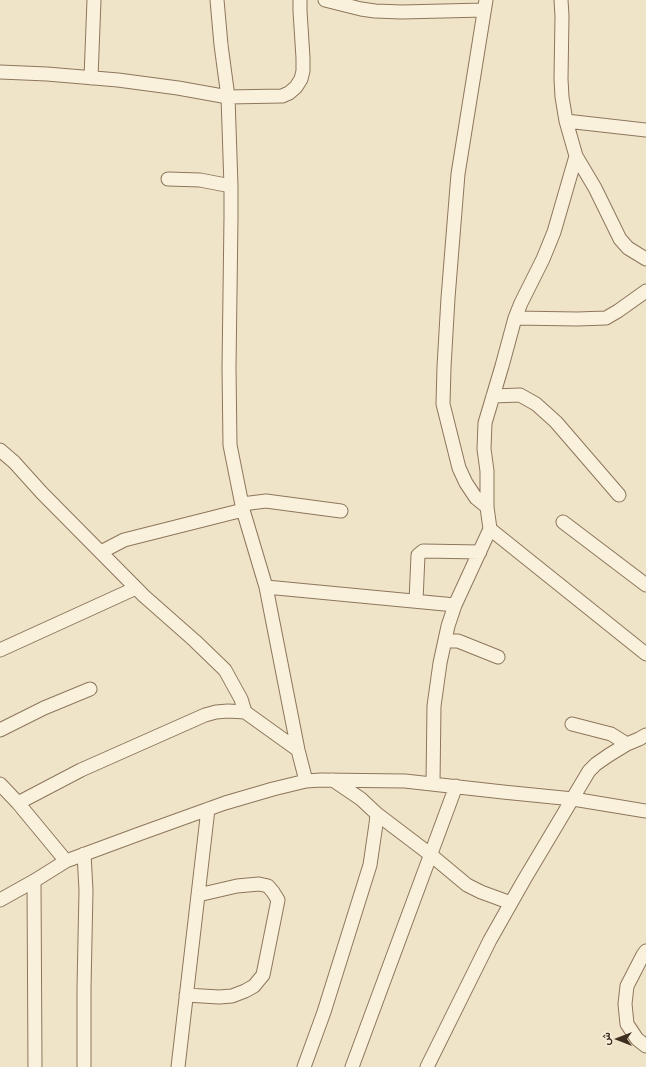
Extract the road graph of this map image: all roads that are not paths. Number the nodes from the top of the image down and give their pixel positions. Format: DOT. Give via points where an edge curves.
graph roads {
  1 [pos="94,0"];
  2 [pos="217,0"];
  3 [pos="300,0"];
  4 [pos="325,0"];
  5 [pos="561,0"];
  6 [pos="485,5"];
  7 [pos="0,72"];
  8 [pos="92,78"];
  9 [pos="228,97"];
  10 [pos="566,121"];
  11 [pos="646,130"];
  12 [pos="576,156"];
  13 [pos="168,179"];
  14 [pos="231,186"];
  15 [pos="646,257"];
  16 [pos="646,291"];
  17 [pos="515,318"];
  18 [pos="493,396"];
  19 [pos="0,450"];
  20 [pos="619,495"];
  21 [pos="243,507"];
  22 [pos="488,507"];
  23 [pos="341,511"];
  24 [pos="563,522"];
  25 [pos="490,529"];
  26 [pos="101,552"];
  27 [pos="480,552"];
  28 [pos="646,586"];
  29 [pos="266,587"];
  30 [pos="136,588"];
  31 [pos="416,601"];
  32 [pos="455,605"];
  33 [pos="445,641"];
  34 [pos="0,650"];
  35 [pos="646,654"];
  36 [pos="498,658"];
  37 [pos="90,689"];
  38 [pos="246,712"];
  39 [pos="572,724"];
  40 [pos="0,730"];
  41 [pos="646,735"];
  42 [pos="627,744"];
  43 [pos="298,750"];
  44 [pos="334,780"];
  45 [pos="306,781"];
  46 [pos="433,783"];
  47 [pos="0,784"];
  48 [pos="456,786"];
  49 [pos="573,799"];
  50 [pos="18,803"];
  51 [pos="208,809"];
  52 [pos="646,811"];
  53 [pos="377,814"];
  54 [pos="84,854"];
  55 [pos="431,855"];
  56 [pos="66,861"];
  57 [pos="34,881"];
  58 [pos="198,895"];
  59 [pos="0,900"];
  60 [pos="511,903"];
  61 [pos="646,951"];
  62 [pos="186,995"];
  63 [pos="646,1046"];
  64 [pos="36,1067"];
  65 [pos="84,1067"];
  66 [pos="178,1067"];
  67 [pos="304,1067"];
  68 [pos="352,1067"];
  69 [pos="427,1067"];
  1 -- 8 [label="street"];
  2 -- 9 [label="street"];
  3 -- 9 [label="street" via="303,72 296,87 282,96"];
  4 -- 6 [label="street" via="361,9 402,12"];
  5 -- 10 [label="street" via="561,79"];
  6 -- 22 [label="street" via="458,174 443,404 459,468 476,498"];
  7 -- 8 [label="street"];
  8 -- 9 [label="street"];
  9 -- 14 [label="street"];
  10 -- 11 [label="street"];
  10 -- 12 [label="street"];
  12 -- 15 [label="street" via="620,239 628,248"];
  12 -- 17 [label="street" via="554,232"];
  13 -- 14 [label="street" via="200,180"];
  14 -- 21 [label="street" via="230,445"];
  16 -- 17 [label="street" via="606,318"];
  17 -- 18 [label="street"];
  18 -- 20 [label="street" via="520,395 536,404 556,422"];
  18 -- 22 [label="street" via="485,423"];
  19 -- 26 [label="street"];
  21 -- 23 [label="street" via="266,501"];
  21 -- 26 [label="street" via="124,540"];
  21 -- 29 [label="street"];
  22 -- 25 [label="street"];
  24 -- 28 [label="street"];
  25 -- 27 [label="street"];
  25 -- 35 [label="street"];
  26 -- 30 [label="street"];
  27 -- 31 [label="street" via="423,551 418,555"];
  27 -- 32 [label="street"];
  29 -- 31 [label="street"];
  29 -- 43 [label="street"];
  30 -- 34 [label="street"];
  30 -- 38 [label="street" via="225,670"];
  31 -- 32 [label="street"];
  32 -- 33 [label="street"];
  33 -- 36 [label="street" via="458,641"];
  33 -- 46 [label="street" via="434,706"];
  37 -- 40 [label="street"];
  38 -- 43 [label="street"];
  38 -- 50 [label="street" via="228,711 205,715 80,770"];
  39 -- 42 [label="street" via="611,734"];
  41 -- 42 [label="street"];
  42 -- 49 [label="street" via="589,771"];
  43 -- 45 [label="street"];
  44 -- 45 [label="street"];
  44 -- 46 [label="street"];
  44 -- 53 [label="street"];
  45 -- 51 [label="street"];
  46 -- 48 [label="street"];
  47 -- 50 [label="street"];
  48 -- 49 [label="street"];
  48 -- 55 [label="street"];
  49 -- 52 [label="street"];
  49 -- 60 [label="street"];
  50 -- 56 [label="street"];
  51 -- 54 [label="street"];
  51 -- 58 [label="street"];
  53 -- 55 [label="street"];
  53 -- 67 [label="street" via="370,865"];
  54 -- 56 [label="street"];
  54 -- 65 [label="street"];
  55 -- 60 [label="street" via="467,885"];
  55 -- 68 [label="street"];
  56 -- 57 [label="street"];
  57 -- 59 [label="street"];
  57 -- 64 [label="street"];
  58 -- 62 [label="street"];
  58 -- 62 [label="street" via="259,884 268,886 278,900 263,975 254,986 232,996"];
  60 -- 69 [label="street"];
  61 -- 63 [label="street" via="627,986 625,1004 628,1024 637,1039"];
  62 -- 66 [label="street"];
}
